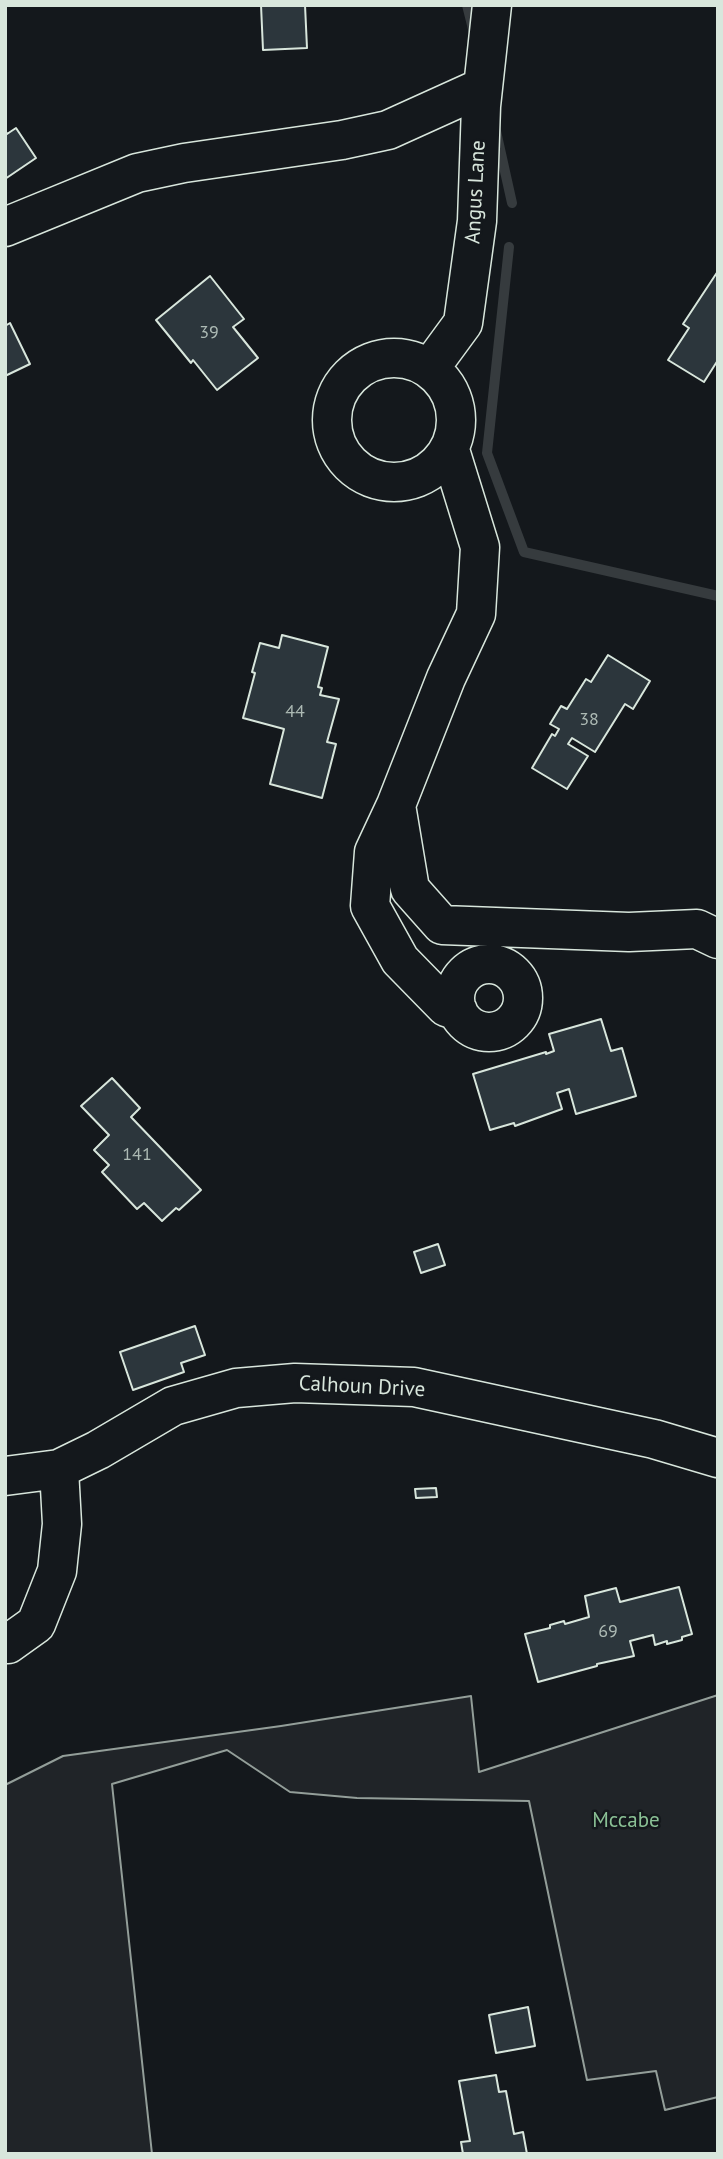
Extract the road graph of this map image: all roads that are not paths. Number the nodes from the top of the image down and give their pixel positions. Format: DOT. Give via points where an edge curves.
graph roads {
  1 [pos="492,5"];
  2 [pos="483,87"];
  3 [pos="5,227"];
  4 [pos="430,368"];
  5 [pos="450,450"];
  6 [pos="396,805"];
  7 [pos="718,939"];
  8 [pos="458,1010"];
  9 [pos="718,1458"];
  10 [pos="59,1469"];
  11 [pos="5,1476"];
  12 [pos="5,1644"];
  1 -- 2 [label="street, Angus Lane"];
  2 -- 3 [label="street" via="388,130 137,173"];
  2 -- 4 [label="street, Angus Lane" via="477,221 463,323"];
  4 -- 5 [label="street" via="445,382 455,405 456,430"];
  4 -- 5 [label="street" via="391,357 360,367 340,387 331,417 333,436 349,464 365,476 387,482 409,481 437,466"];
  5 -- 6 [label="street" via="480,547 476,614"];
  6 -- 7 [label="street" via="410,889 442,925 629,932 696,929"];
  6 -- 8 [label="street" via="374,852 370,906 400,960 446,1007"];
  9 -- 10 [label="street, Calhoun Drive" via="654,1439 414,1387 295,1383 236,1388 173,1406"];
  10 -- 11 [label="street, Calhoun Drive"];
  10 -- 12 [label="street" via="62,1524 57,1571 37,1624"];
}
